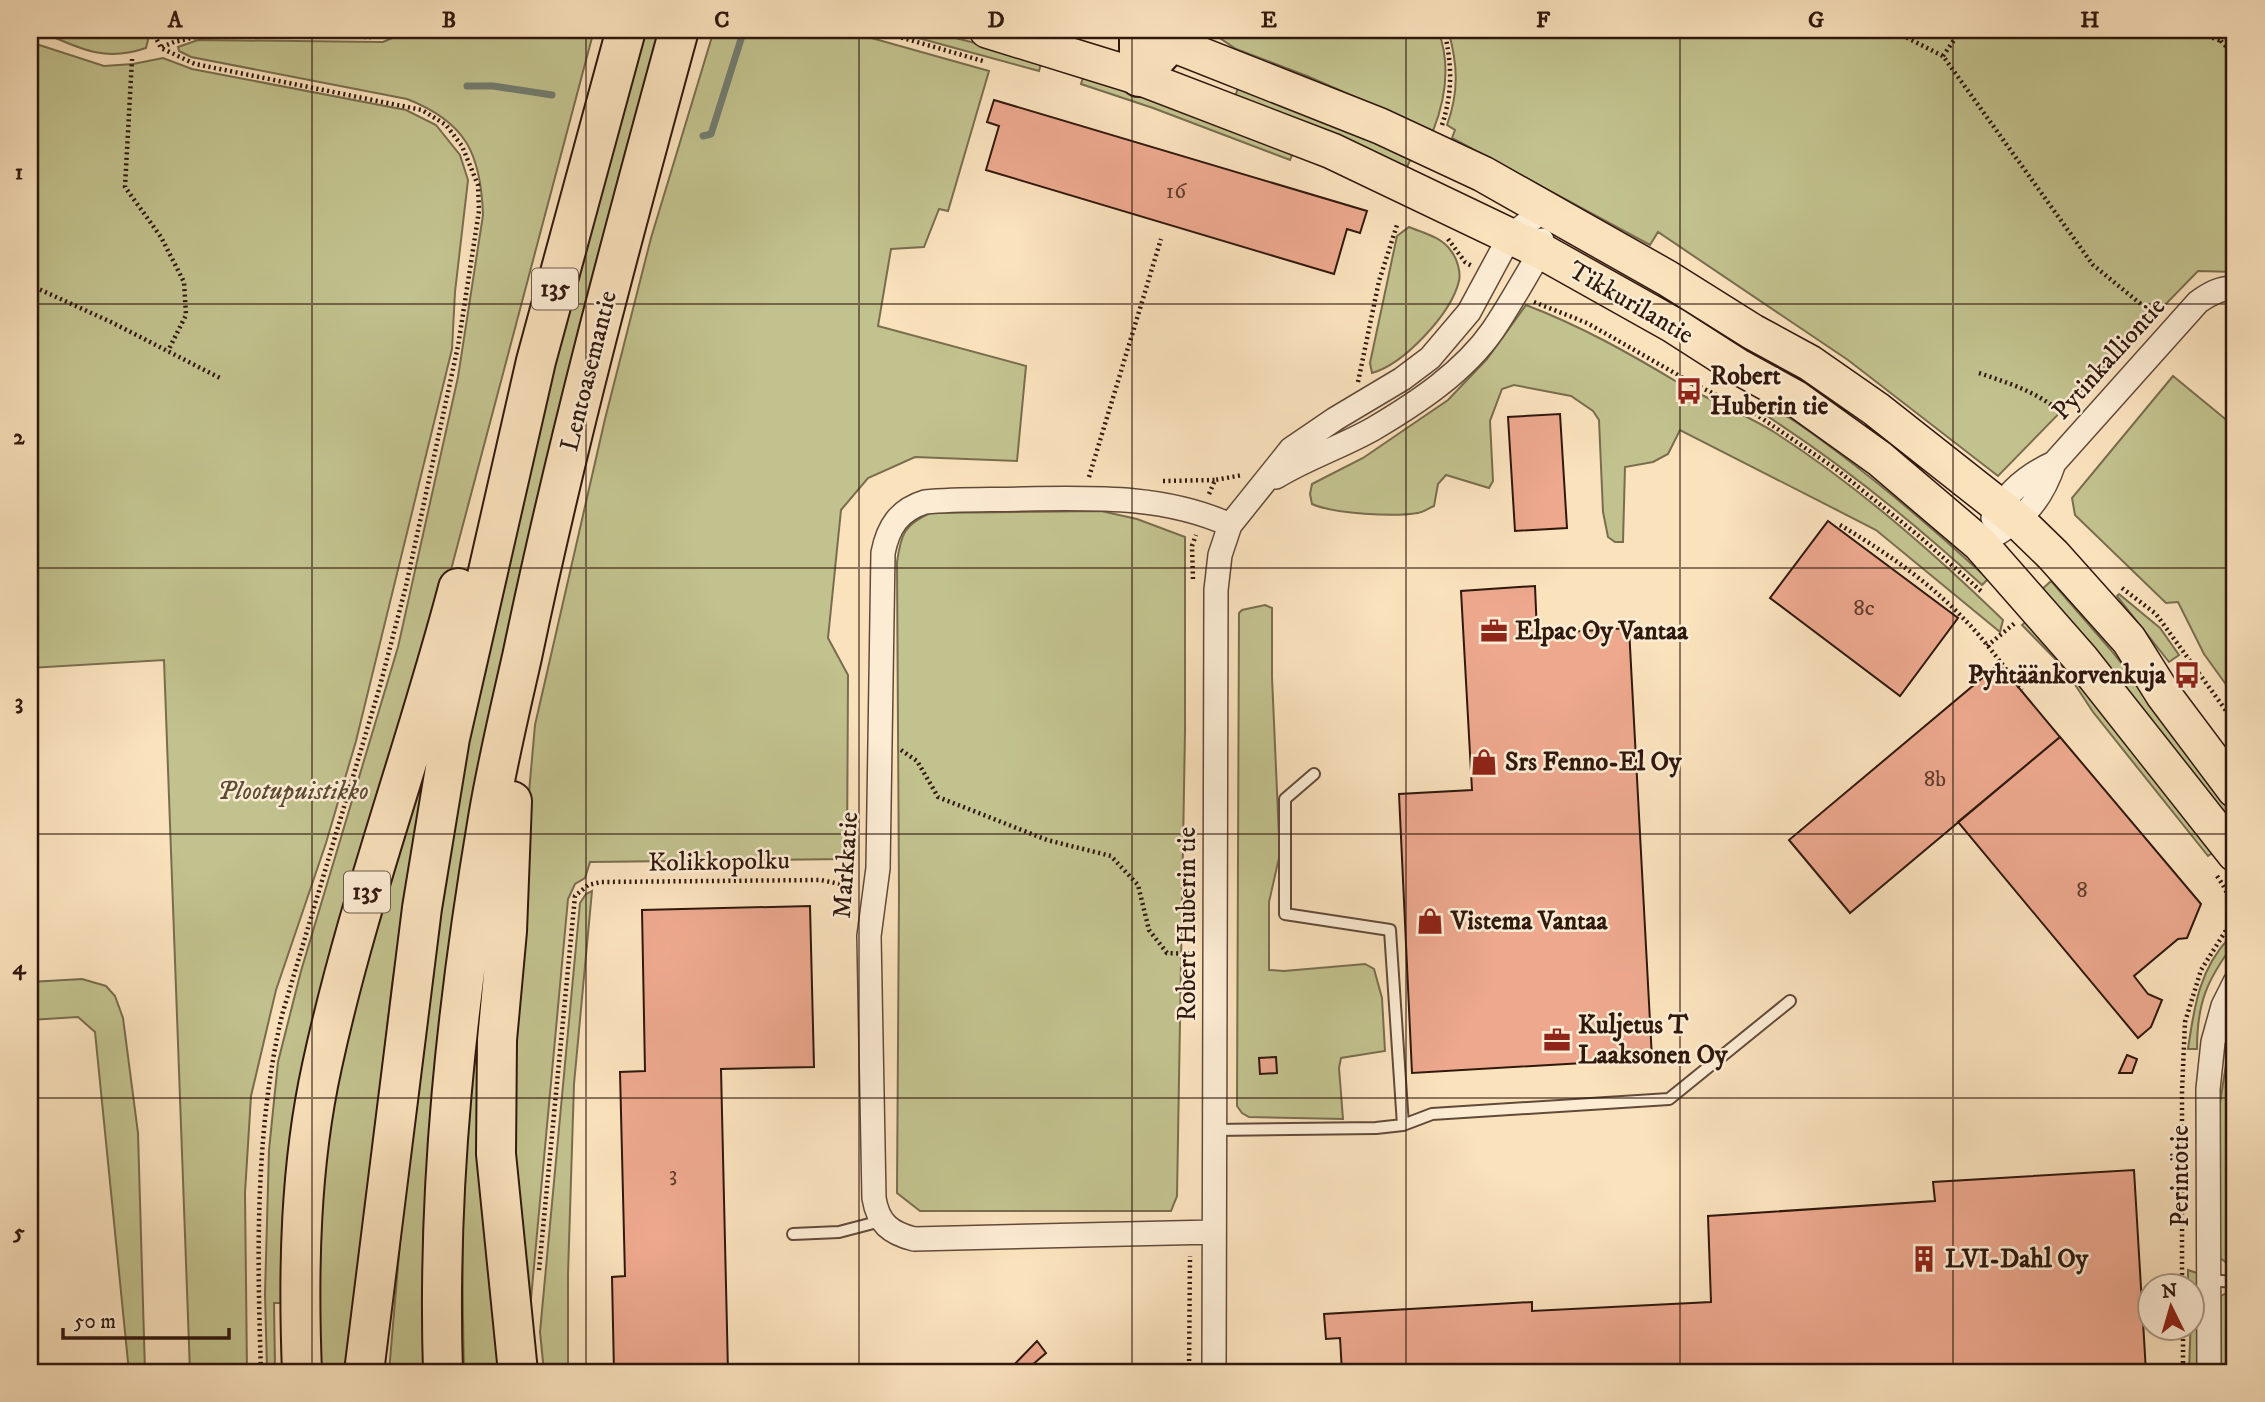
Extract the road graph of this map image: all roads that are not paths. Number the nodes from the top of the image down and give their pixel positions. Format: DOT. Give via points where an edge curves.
graph roads {
  1 [pos="626,30"];
  2 [pos="679,30"];
  3 [pos="701,30"];
  4 [pos="987,30"];
  5 [pos="1149,33"];
  6 [pos="1139,77"];
  7 [pos="645,156"];
  8 [pos="1544,209"];
  9 [pos="1510,236"];
  10 [pos="1541,251"];
  11 [pos="2235,288"];
  12 [pos="520,430"];
  13 [pos="1258,488"];
  14 [pos="2009,513"];
  15 [pos="1230,525"];
  16 [pos="1980,544"];
  17 [pos="509,715"];
  18 [pos="1314,774"];
  19 [pos="2235,790"];
  20 [pos="2224,863"];
  21 [pos="2235,983"];
  22 [pos="1790,1001"];
  23 [pos="1403,1125"];
  24 [pos="1214,1130"];
  25 [pos="881,1221"];
  26 [pos="1213,1232"];
  27 [pos="793,1234"];
  28 [pos="2208,1280"];
  29 [pos="2235,1282"];
  30 [pos="302,1372"];
  31 [pos="364,1372"];
  32 [pos="443,1372"];
  33 [pos="518,1372"];
  34 [pos="1214,1372"];
  35 [pos="2208,1372"];
  1 -- 12 [label="highway, Lentoasemantie / 135"];
  2 -- 7 [label="highway, Lentoasemantie / 135"];
  3 -- 7 [label="highway" via="685,79"];
  4 -- 6 [label="main road, Tikkurilantie"];
  5 -- 6 [label="highway"];
  5 -- 8 [label="main road, Tikkurilantie" via="1380,126 1483,174"];
  6 -- 9 [label="main road, Tikkurilantie" via="1332,151"];
  7 -- 17 [label="highway, Lentoasemantie / 135" via="571,441"];
  8 -- 9 [label="street, Robert Huberin tie"];
  8 -- 10 [label="street, Robert Huberin tie"];
  8 -- 14 [label="main road, Tikkurilantie" via="1810,363"];
  9 -- 10 [label="main road, Tikkurilantie"];
  9 -- 13 [label="street, Robert Huberin tie" via="1469,312 1430,358 1291,449"];
  10 -- 13 [label="street, Robert Huberin tie" via="1492,332 1457,369 1371,430"];
  10 -- 16 [label="main road, Tikkurilantie" via="1795,398 1880,459"];
  11 -- 14 [label="street, Pytinkalliontie" via="2208,295 2173,329 2054,463 2046,486"];
  12 -- 30 [label="highway, 135" via="477,518 362,907 321,1068 301,1242"];
  12 -- 31 [label="highway" via="450,738 422,908"];
  13 -- 15 [label="street, Robert Huberin tie"];
  14 -- 16 [label="street, Pytinkalliontie"];
  14 -- 19 [label="main road, Tikkurilantie" via="2129,640"];
  15 -- 24 [label="street, Robert Huberin tie" via="1216,590"];
  15 -- 25 [label="street, Markkatie" via="1202,512 1141,500 1076,498 938,501 914,506 896,519 883,553 878,869 869,936 874,1198"];
  16 -- 20 [label="main road, Tikkurilantie" via="2081,659"];
  17 -- 32 [label="highway" via="486,829 455,1054 443,1214"];
  17 -- 33 [label="highway, 135" via="512,804 497,1040 495,1154"];
  18 -- 23 [label="lane" via="1285,799 1285,914 1390,930"];
  21 -- 28 [label="street, Perintötie" via="2216,1030 2209,1077"];
  22 -- 23 [label="lane" via="1669,1099 1432,1114"];
  23 -- 24 [label="lane"];
  24 -- 26 [label="street, Robert Huberin tie"];
  25 -- 26 [label="street" via="899,1235 914,1239"];
  25 -- 27 [label="lane" via="839,1232"];
  26 -- 34 [label="street, Robert Huberin tie"];
  28 -- 29 [label="lane"];
  28 -- 35 [label="street, Perintötie"];
}
